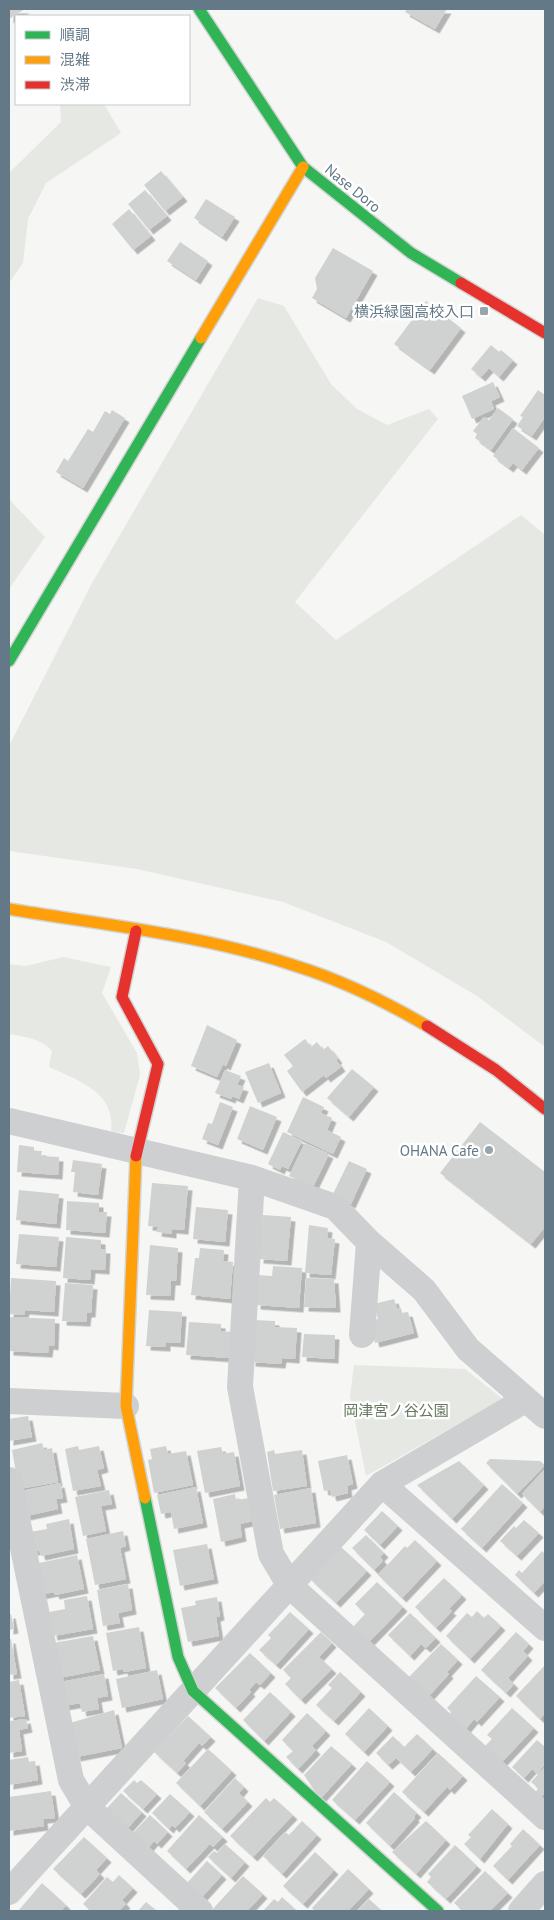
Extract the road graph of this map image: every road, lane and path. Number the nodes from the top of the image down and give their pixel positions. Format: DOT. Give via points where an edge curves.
graph roads {
  1 [pos="199,9"];
  2 [pos="303,167"];
  3 [pos="545,333"];
  4 [pos="9,661"];
  5 [pos="9,909"];
  6 [pos="136,931"];
  7 [pos="545,1109"];
  8 [pos="9,1121"];
  9 [pos="136,1151"];
  10 [pos="252,1178"];
  11 [pos="369,1242"];
  12 [pos="362,1335"];
  13 [pos="525,1400"];
  14 [pos="9,1401"];
  15 [pos="126,1406"];
  16 [pos="545,1416"];
  17 [pos="9,1480"];
  18 [pos="382,1484"];
  19 [pos="290,1586"];
  20 [pos="545,1628"];
  21 [pos="193,1691"];
  22 [pos="87,1807"];
  23 [pos="545,1817"];
  24 [pos="545,1884"];
  25 [pos="9,1892"];
  26 [pos="200,1911"];
  27 [pos="438,1911"];
  28 [pos="521,1911"];
  1 -- 2 [label="street, Nase Doro"];
  2 -- 3 [label="street, Nase Doro" via="411,253"];
  2 -- 4 [label="street"];
  5 -- 6 [label="street"];
  6 -- 7 [label="street" via="214,944 292,964 360,991 443,1033 512,1081"];
  6 -- 9 [label="street" via="122,998 158,1064"];
  8 -- 9 [label="street"];
  9 -- 10 [label="street"];
  9 -- 15 [label="street"];
  10 -- 11 [label="street" via="335,1208"];
  10 -- 19 [label="street" via="240,1387 271,1554"];
  11 -- 12 [label="street"];
  11 -- 13 [label="street" via="424,1290 468,1349"];
  13 -- 16 [label="street"];
  13 -- 18 [label="street"];
  14 -- 15 [label="street"];
  15 -- 21 [label="street" via="178,1658"];
  17 -- 22 [label="street" via="70,1780"];
  18 -- 19 [label="street"];
  18 -- 20 [label="street"];
  19 -- 21 [label="street"];
  19 -- 23 [label="street"];
  21 -- 22 [label="street"];
  21 -- 27 [label="street"];
  22 -- 25 [label="street"];
  22 -- 26 [label="street"];
  24 -- 28 [label="street"];
}
